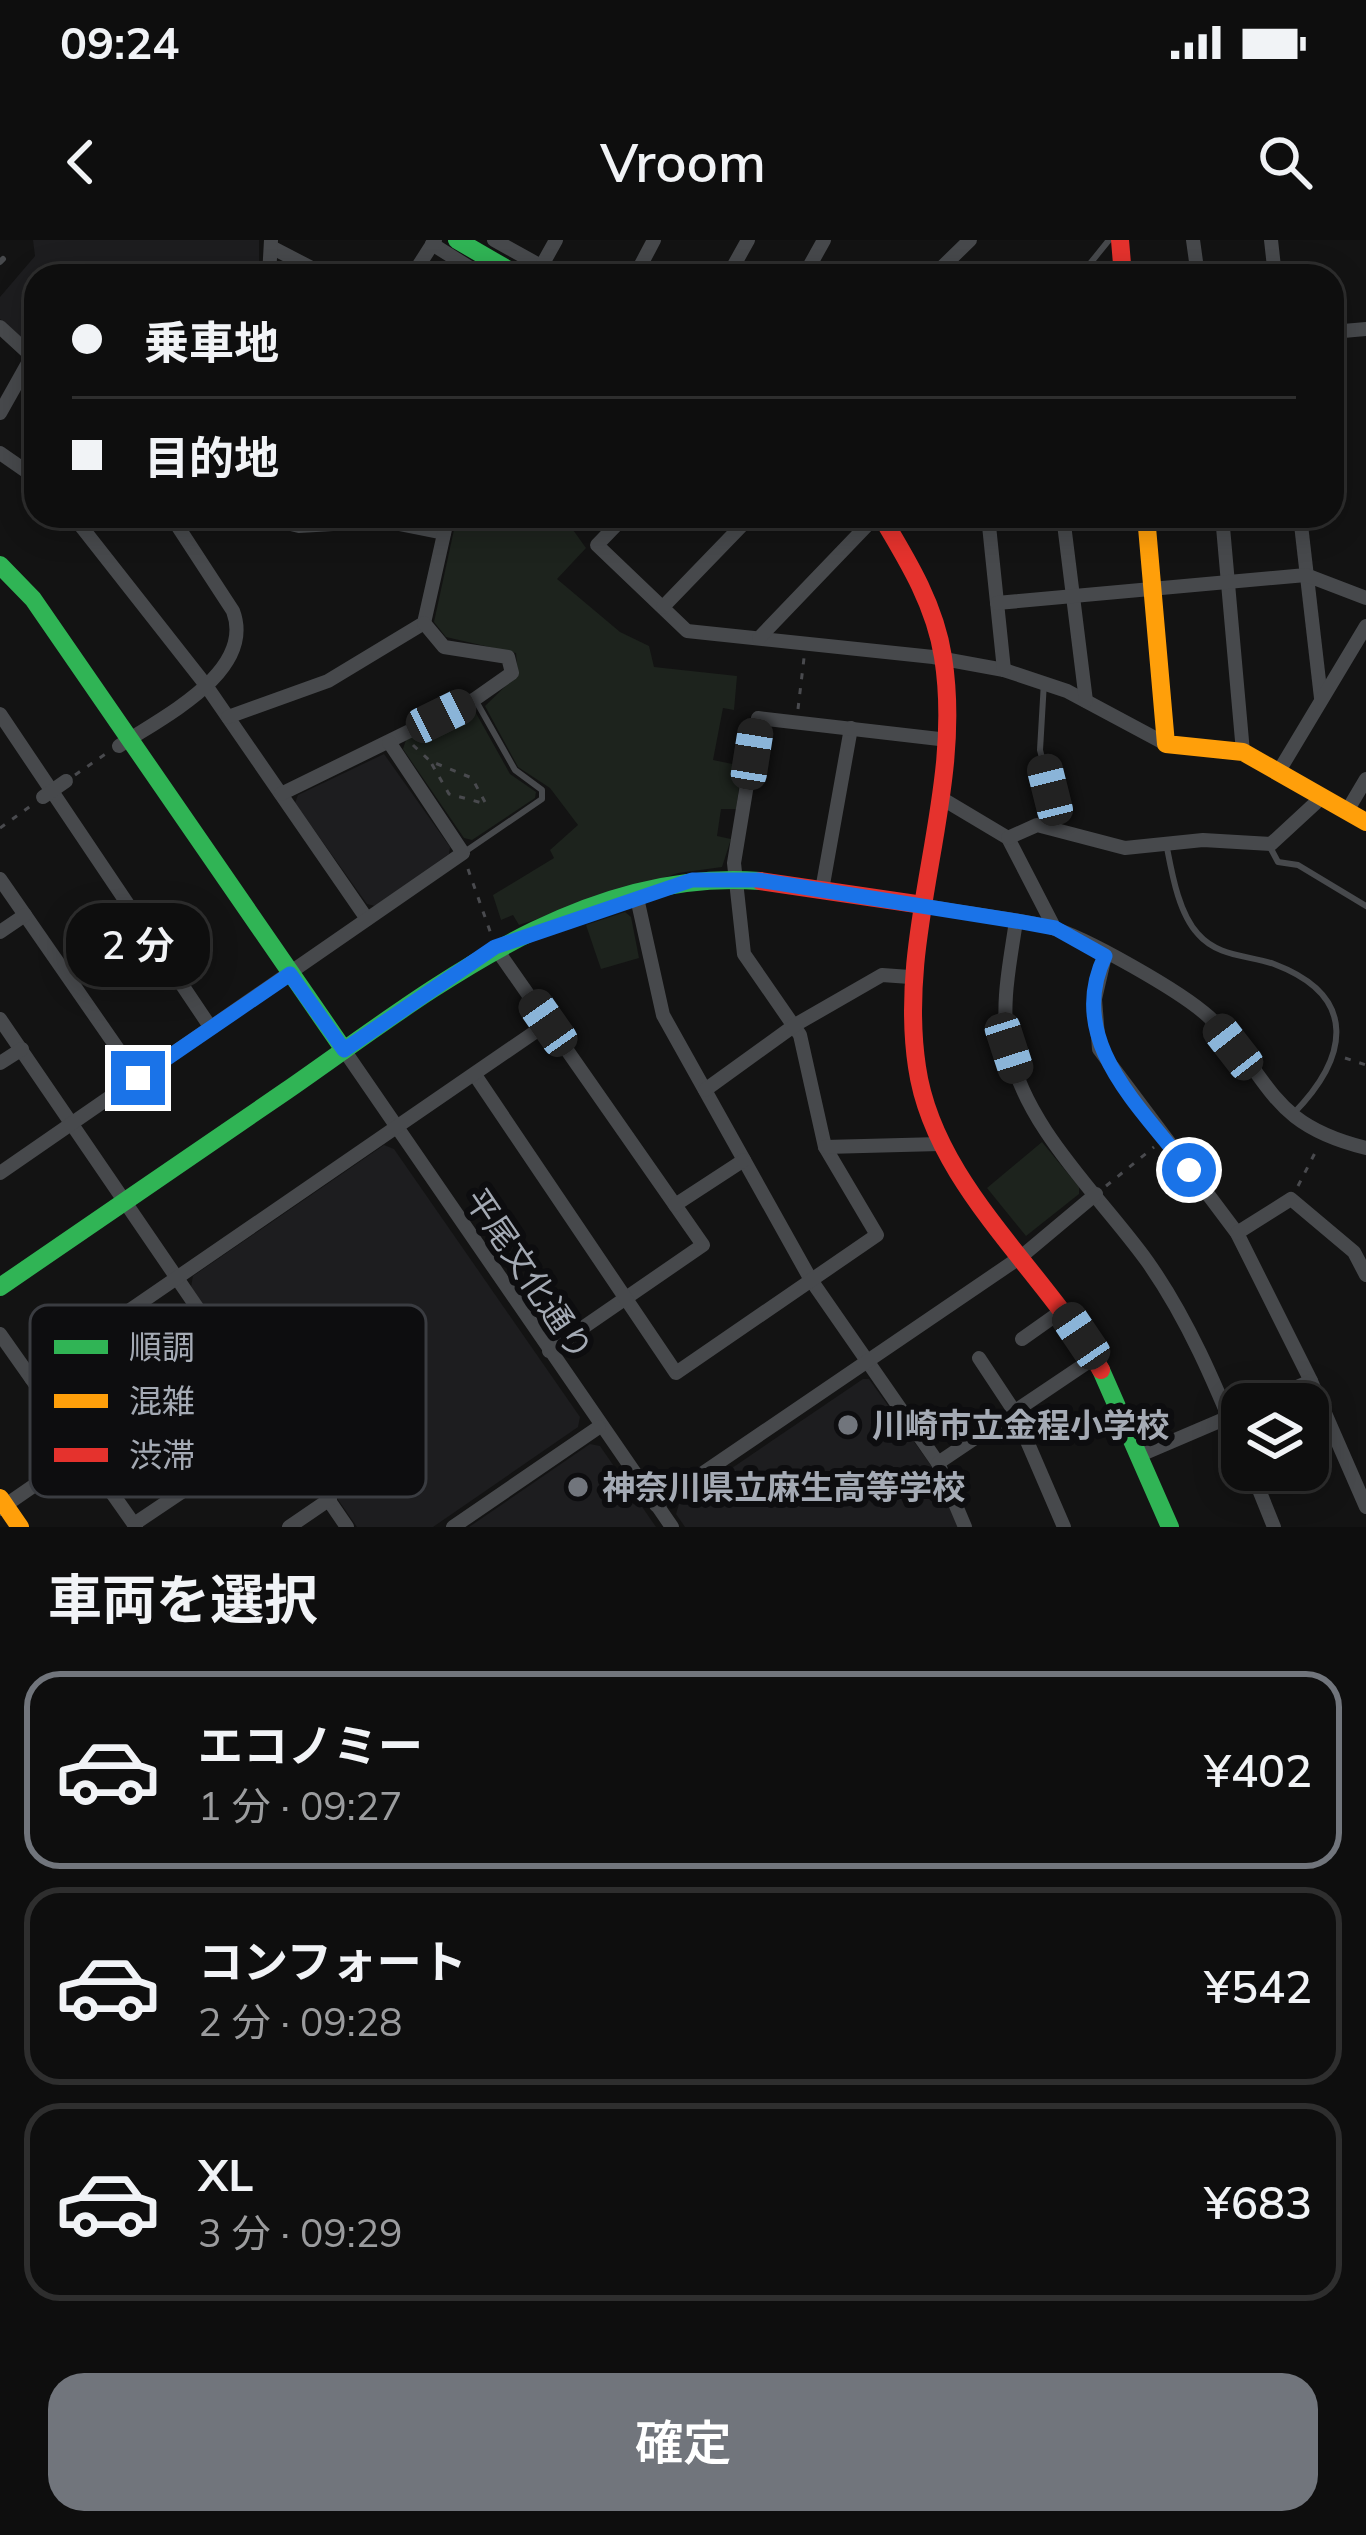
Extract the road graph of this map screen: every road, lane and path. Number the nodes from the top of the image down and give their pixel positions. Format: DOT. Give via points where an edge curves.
graph roads {
  1 [pos="457,240"];
  2 [pos="494,240"];
  3 [pos="970,240"];
  4 [pos="1109,240"];
  5 [pos="434,242"];
  6 [pos="271,243"];
  7 [pos="307,264"];
  8 [pos="466,264"];
  9 [pos="498,264"];
  10 [pos="536,264"];
  11 [pos="945,264"];
  12 [pos="1090,264"];
  13 [pos="0,327"];
  14 [pos="24,349"];
  15 [pos="24,374"];
  16 [pos="0,413"];
  17 [pos="82,528"];
  18 [pos="179,528"];
  19 [pos="411,528"];
  20 [pos="444,528"];
  21 [pos="613,528"];
  22 [pos="739,528"];
  23 [pos="867,528"];
  24 [pos="887,528"];
  25 [pos="989,528"];
  26 [pos="1064,528"];
  27 [pos="1147,528"];
  28 [pos="1223,528"];
  29 [pos="1301,528"];
  30 [pos="424,530"];
  31 [pos="443,533"];
  32 [pos="0,565"];
  33 [pos="1306,575"];
  34 [pos="1229,581"];
  35 [pos="1153,588"];
  36 [pos="1071,596"];
  37 [pos="1366,598"];
  38 [pos="997,603"];
  39 [pos="663,607"];
  40 [pos="424,623"];
  41 [pos="1366,626"];
  42 [pos="759,638"];
  43 [pos="806,644"];
  44 [pos="945,659"];
  45 [pos="1004,670"];
  46 [pos="1044,682"];
  47 [pos="205,684"];
  48 [pos="1321,698"];
  49 [pos="476,699"];
  50 [pos="1086,701"];
  51 [pos="0,714"];
  52 [pos="228,717"];
  53 [pos="797,722"];
  54 [pos="850,728"];
  55 [pos="406,733"];
  56 [pos="948,740"];
  57 [pos="124,742"];
  58 [pos="388,742"];
  59 [pos="1166,744"];
  60 [pos="1243,752"];
  61 [pos="430,761"];
  62 [pos="1279,771"];
  63 [pos="1366,779"];
  64 [pos="66,781"];
  65 [pos="46,794"];
  66 [pos="281,794"];
  67 [pos="1322,797"];
  68 [pos="941,798"];
  69 [pos="1347,811"];
  70 [pos="1366,822"];
  71 [pos="0,827"];
  72 [pos="1050,827"];
  73 [pos="1008,838"];
  74 [pos="1167,844"];
  75 [pos="1270,844"];
  76 [pos="463,853"];
  77 [pos="0,879"];
  78 [pos="736,880"];
  79 [pos="822,890"];
  80 [pos="637,898"];
  81 [pos="923,905"];
  82 [pos="1366,906"];
  83 [pos="25,914"];
  84 [pos="367,919"];
  85 [pos="1016,921"];
  86 [pos="1055,928"];
  87 [pos="0,932"];
  88 [pos="495,947"];
  89 [pos="1105,956"];
  90 [pos="290,974"];
  91 [pos="910,977"];
  92 [pos="0,1019"];
  93 [pos="548,1023"];
  94 [pos="795,1025"];
  95 [pos="211,1028"];
  96 [pos="22,1049"];
  97 [pos="344,1050"];
  98 [pos="1336,1055"];
  99 [pos="0,1063"];
  100 [pos="1366,1066"];
  101 [pos="475,1075"];
  102 [pos="138,1078"];
  103 [pos="704,1090"];
  104 [pos="1290,1116"];
  105 [pos="73,1122"];
  106 [pos="398,1128"];
  107 [pos="1323,1137"];
  108 [pos="1165,1138"];
  109 [pos="940,1144"];
  110 [pos="825,1147"];
  111 [pos="1366,1148"];
  112 [pos="744,1160"];
  113 [pos="0,1174"];
  114 [pos="1096,1194"];
  115 [pos="1291,1198"];
  116 [pos="126,1200"];
  117 [pos="675,1205"];
  118 [pos="1237,1233"];
  119 [pos="1022,1256"];
  120 [pos="1366,1275"];
  121 [pos="178,1279"];
  122 [pos="811,1280"];
  123 [pos="0,1287"];
  124 [pos="627,1298"];
  125 [pos="140,1305"];
  126 [pos="196,1305"];
  127 [pos="1063,1310"];
  128 [pos="0,1334"];
  129 [pos="1022,1339"];
  130 [pos="549,1351"];
  131 [pos="979,1358"];
  132 [pos="1094,1358"];
  133 [pos="867,1363"];
  134 [pos="30,1375"];
  135 [pos="1311,1382"];
  136 [pos="1221,1399"];
  137 [pos="1015,1411"];
  138 [pos="1221,1420"];
  139 [pos="599,1427"];
  140 [pos="1140,1455"];
  141 [pos="938,1463"];
  142 [pos="30,1486"];
  143 [pos="1362,1488"];
  144 [pos="1259,1491"];
  145 [pos="114,1497"];
  146 [pos="177,1497"];
  147 [pos="330,1499"];
  148 [pos="2,1504"];
  149 [pos="656,1505"];
  150 [pos="1366,1507"];
  151 [pos="135,1526"];
  152 [pos="20,1527"];
  153 [pos="289,1527"];
  154 [pos="347,1527"];
  155 [pos="453,1527"];
  156 [pos="672,1527"];
  157 [pos="965,1527"];
  158 [pos="1064,1527"];
  159 [pos="1170,1527"];
  160 [pos="1274,1527"];
  1 -- 9 [label="street"];
  2 -- 10 [label="street"];
  3 -- 11 [label="street"];
  4 -- 12 [label="lane"];
  5 -- 8 [label="street"];
  6 -- 7 [label="street"];
  13 -- 14 [label="street"];
  15 -- 16 [label="street"];
  17 -- 47 [label="street"];
  18 -- 47 [label="street" via="240,629 227,665"];
  19 -- 30 [label="street"];
  20 -- 31 [label="street"];
  21 -- 39 [label="street" via="597,545"];
  22 -- 39 [label="street"];
  23 -- 42 [label="street"];
  24 -- 44 [label="street" via="926,591"];
  25 -- 38 [label="street"];
  26 -- 36 [label="street"];
  27 -- 35 [label="street"];
  28 -- 34 [label="street"];
  29 -- 33 [label="street"];
  30 -- 31 [label="street"];
  31 -- 40 [label="street"];
  32 -- 57 [label="street" via="33,599"];
  33 -- 34 [label="street"];
  33 -- 37 [label="street"];
  33 -- 48 [label="street"];
  34 -- 35 [label="street"];
  34 -- 60 [label="street"];
  35 -- 36 [label="street"];
  35 -- 59 [label="street"];
  36 -- 38 [label="street"];
  36 -- 50 [label="street"];
  38 -- 45 [label="street"];
  39 -- 42 [label="street" via="687,631"];
  40 -- 49 [label="street" via="444,647 508,657 512,673"];
  40 -- 52 [label="street" via="328,681"];
  41 -- 48 [label="street"];
  42 -- 43 [label="street"];
  43 -- 44 [label="street"];
  43 -- 53 [label="path"];
  44 -- 45 [label="street"];
  44 -- 56 [label="street"];
  45 -- 46 [label="street"];
  46 -- 50 [label="street"];
  46 -- 72 [label="lane" via="1040,750"];
  47 -- 52 [label="street"];
  47 -- 57 [label="street"];
  48 -- 62 [label="street"];
  49 -- 55 [label="street"];
  49 -- 76 [label="lane" via="515,770 542,790 542,800"];
  50 -- 59 [label="street"];
  51 -- 65 [label="street"];
  52 -- 66 [label="street"];
  53 -- 54 [label="street"];
  53 -- 78 [label="street" via="758,718"];
  54 -- 56 [label="street"];
  54 -- 79 [label="street"];
  55 -- 58 [label="street"];
  55 -- 61 [label="path"];
  56 -- 68 [label="street"];
  57 -- 64 [label="path"];
  57 -- 90 [label="street"];
  58 -- 66 [label="street"];
  58 -- 76 [label="street"];
  59 -- 60 [label="street"];
  60 -- 62 [label="street"];
  61 -- 61 [label="path" via="472,778 486,804 449,794"];
  62 -- 67 [label="street"];
  63 -- 69 [label="street"];
  64 -- 65 [label="street"];
  65 -- 71 [label="path"];
  65 -- 95 [label="street"];
  66 -- 84 [label="street"];
  67 -- 69 [label="street"];
  67 -- 75 [label="street"];
  68 -- 73 [label="street"];
  68 -- 81 [label="street"];
  69 -- 70 [label="street"];
  72 -- 73 [label="street"];
  72 -- 74 [label="street" via="1126,848"];
  73 -- 86 [label="street"];
  74 -- 75 [label="street"];
  74 -- 98 [label="lane" via="1199,935 1304,981 1335,1020"];
  75 -- 82 [label="lane" via="1278,862 1298,865"];
  76 -- 84 [label="street"];
  76 -- 88 [label="path"];
  77 -- 83 [label="street"];
  78 -- 79 [label="street"];
  78 -- 80 [label="street" via="692,880"];
  78 -- 94 [label="street" via="744,954"];
  79 -- 81 [label="street"];
  80 -- 88 [label="street"];
  80 -- 103 [label="street" via="663,1015"];
  81 -- 85 [label="street"];
  81 -- 91 [label="street"];
  83 -- 87 [label="street"];
  83 -- 102 [label="street"];
  84 -- 90 [label="street"];
  85 -- 86 [label="street"];
  85 -- 114 [label="street" via="1004,1003 1009,1048 1039,1117"];
  86 -- 89 [label="street"];
  88 -- 93 [label="street"];
  88 -- 97 [label="street"];
  89 -- 104 [label="street" via="1209,1017"];
  89 -- 108 [label="street" via="1095,999 1099,1049"];
  90 -- 95 [label="street"];
  90 -- 97 [label="street"];
  91 -- 94 [label="street" via="882,975"];
  91 -- 109 [label="street" via="917,1071"];
  92 -- 96 [label="street"];
  93 -- 101 [label="street"];
  93 -- 117 [label="street"];
  94 -- 103 [label="street"];
  94 -- 110 [label="street"];
  95 -- 102 [label="street"];
  96 -- 99 [label="street"];
  96 -- 105 [label="street"];
  97 -- 106 [label="street, 平尾文化通り"];
  97 -- 116 [label="street"];
  98 -- 100 [label="path"];
  98 -- 104 [label="lane"];
  101 -- 106 [label="street"];
  101 -- 124 [label="street"];
  102 -- 105 [label="street"];
  103 -- 112 [label="street"];
  104 -- 107 [label="street"];
  105 -- 113 [label="street"];
  105 -- 116 [label="street"];
  106 -- 121 [label="street"];
  106 -- 130 [label="street, 平尾文化通り"];
  107 -- 111 [label="street"];
  107 -- 115 [label="path"];
  108 -- 114 [label="path"];
  108 -- 118 [label="street"];
  109 -- 110 [label="street"];
  109 -- 119 [label="street"];
  110 -- 122 [label="street" via="877,1235"];
  112 -- 117 [label="street"];
  112 -- 122 [label="street"];
  114 -- 119 [label="street"];
  114 -- 136 [label="street" via="1150,1265"];
  115 -- 118 [label="street"];
  115 -- 120 [label="street" via="1354,1252"];
  116 -- 121 [label="street"];
  116 -- 123 [label="street"];
  117 -- 124 [label="street" via="703,1245"];
  118 -- 135 [label="street"];
  119 -- 127 [label="street"];
  119 -- 133 [label="street"];
  121 -- 125 [label="street"];
  121 -- 126 [label="street"];
  122 -- 124 [label="street" via="676,1373"];
  122 -- 133 [label="street"];
  124 -- 130 [label="street"];
  127 -- 129 [label="street"];
  127 -- 132 [label="street"];
  128 -- 134 [label="street"];
  130 -- 139 [label="street, 平尾文化通り"];
  131 -- 137 [label="street"];
  132 -- 137 [label="street"];
  132 -- 140 [label="street"];
  133 -- 141 [label="street"];
  133 -- 149 [label="street"];
  135 -- 143 [label="street"];
  137 -- 141 [label="street"];
  137 -- 158 [label="street"];
  138 -- 140 [label="street"];
  139 -- 149 [label="street, 平尾文化通り"];
  139 -- 155 [label="street"];
  140 -- 159 [label="street"];
  141 -- 157 [label="street"];
  142 -- 148 [label="street"];
  143 -- 150 [label="street"];
  144 -- 160 [label="street"];
  145 -- 151 [label="street"];
  146 -- 151 [label="street"];
  147 -- 153 [label="street"];
  147 -- 154 [label="street"];
  148 -- 152 [label="street"];
  149 -- 156 [label="street, 平尾文化通り"];
}
